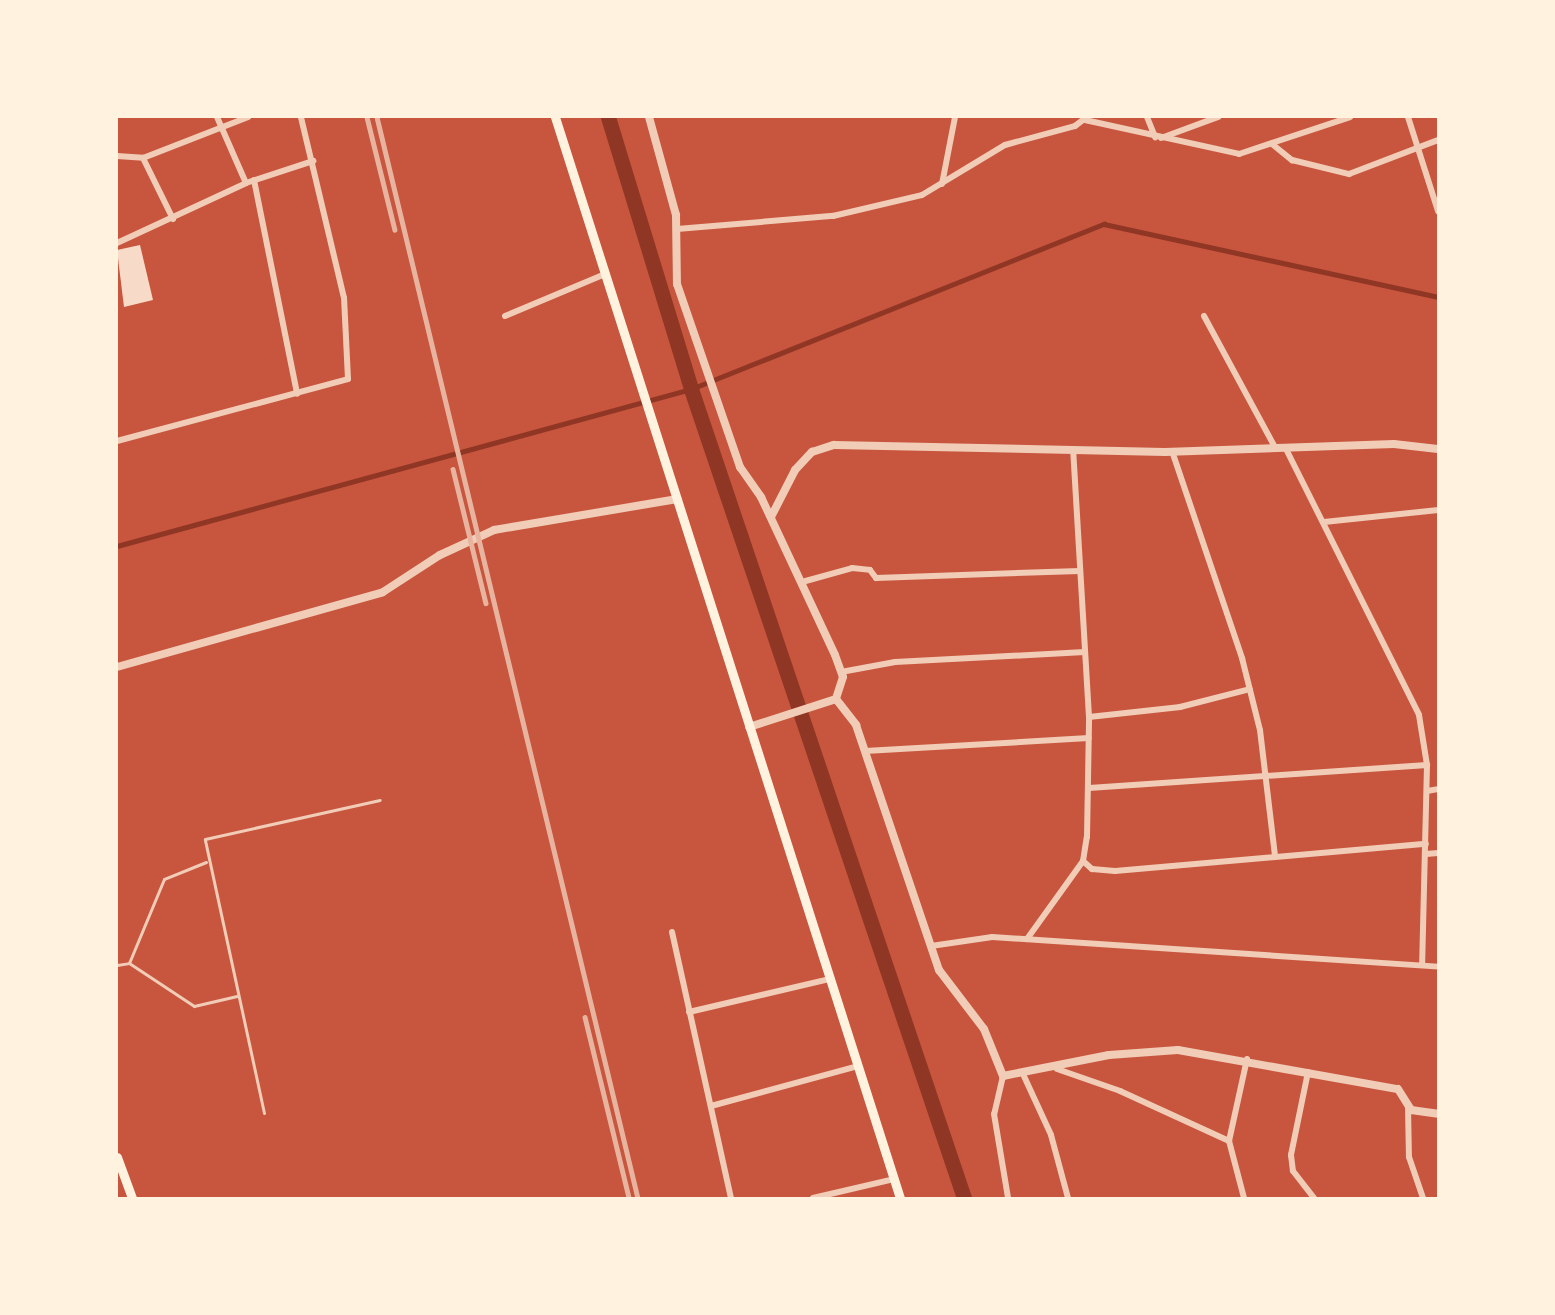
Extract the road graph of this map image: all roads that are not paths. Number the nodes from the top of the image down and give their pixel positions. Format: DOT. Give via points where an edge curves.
graph roads {
  1 [pos="217,117"];
  2 [pos="248,117"];
  3 [pos="301,117"];
  4 [pos="555,117"];
  5 [pos="648,117"];
  6 [pos="955,117"];
  7 [pos="1147,117"];
  8 [pos="1218,117"];
  9 [pos="1350,117"];
  10 [pos="1408,117"];
  11 [pos="1086,118"];
  12 [pos="221,127"];
  13 [pos="1158,138"];
  14 [pos="1438,140"];
  15 [pos="1272,144"];
  16 [pos="1418,147"];
  17 [pos="117,156"];
  18 [pos="142,158"];
  19 [pos="313,161"];
  20 [pos="254,180"];
  21 [pos="246,183"];
  22 [pos="942,184"];
  23 [pos="1435,194"];
  24 [pos="1438,212"];
  25 [pos="173,219"];
  26 [pos="677,229"];
  27 [pos="117,243"];
  28 [pos="605,274"];
  29 [pos="505,316"];
  30 [pos="1204,316"];
  31 [pos="297,394"];
  32 [pos="117,441"];
  33 [pos="1286,448"];
  34 [pos="1073,449"];
  35 [pos="1276,449"];
  36 [pos="1438,449"];
  37 [pos="1172,451"];
  38 [pos="676,496"];
  39 [pos="1438,510"];
  40 [pos="771,516"];
  41 [pos="1324,522"];
  42 [pos="1080,571"];
  43 [pos="802,582"];
  44 [pos="1085,652"];
  45 [pos="117,667"];
  46 [pos="841,672"];
  47 [pos="1250,689"];
  48 [pos="836,699"];
  49 [pos="1089,717"];
  50 [pos="749,727"];
  51 [pos="1089,738"];
  52 [pos="865,752"];
  53 [pos="1427,765"];
  54 [pos="1266,774"];
  55 [pos="1089,788"];
  56 [pos="1438,789"];
  57 [pos="1427,791"];
  58 [pos="380,800"];
  59 [pos="1426,844"];
  60 [pos="1438,853"];
  61 [pos="1426,854"];
  62 [pos="1275,856"];
  63 [pos="1083,861"];
  64 [pos="206,862"];
  65 [pos="672,932"];
  66 [pos="1027,939"];
  67 [pos="931,945"];
  68 [pos="129,963"];
  69 [pos="117,965"];
  70 [pos="1422,966"];
  71 [pos="1438,967"];
  72 [pos="830,979"];
  73 [pos="237,996"];
  74 [pos="689,1012"];
  75 [pos="1247,1059"];
  76 [pos="858,1066"];
  77 [pos="1058,1069"];
  78 [pos="1308,1072"];
  79 [pos="1023,1074"];
  80 [pos="1003,1076"];
  81 [pos="711,1106"];
  82 [pos="1408,1107"];
  83 [pos="264,1113"];
  84 [pos="1438,1114"];
  85 [pos="1229,1142"];
  86 [pos="117,1157"];
  87 [pos="120,1176"];
  88 [pos="894,1179"];
  89 [pos="132,1198"];
  90 [pos="731,1198"];
  91 [pos="813,1198"];
  92 [pos="900,1198"];
  93 [pos="1008,1198"];
  94 [pos="1068,1198"];
  95 [pos="1244,1198"];
  96 [pos="1314,1198"];
  97 [pos="1423,1198"];
  1 -- 12 [label="street"];
  2 -- 12 [label="street"];
  3 -- 19 [label="street"];
  4 -- 28 [label="main road"];
  5 -- 26 [label="street"];
  6 -- 22 [label="street"];
  7 -- 13 [label="street"];
  8 -- 13 [label="street"];
  9 -- 15 [label="street"];
  10 -- 16 [label="street"];
  11 -- 13 [label="street"];
  11 -- 22 [label="street" via="1005,145"];
  12 -- 18 [label="street"];
  12 -- 21 [label="street"];
  13 -- 15 [label="street" via="1239,154"];
  14 -- 16 [label="street"];
  15 -- 16 [label="street" via="1292,160 1349,174"];
  16 -- 23 [label="street"];
  17 -- 18 [label="street"];
  18 -- 25 [label="street"];
  19 -- 20 [label="street"];
  19 -- 31 [label="street" via="343,289 350,375"];
  20 -- 21 [label="street"];
  20 -- 31 [label="street"];
  21 -- 25 [label="street"];
  22 -- 26 [label="street" via="922,195 832,216"];
  23 -- 24 [label="street"];
  25 -- 27 [label="street"];
  26 -- 40 [label="street" via="677,284 740,467"];
  28 -- 29 [label="street"];
  28 -- 38 [label="main road"];
  30 -- 35 [label="street"];
  31 -- 32 [label="street"];
  33 -- 35 [label="street"];
  33 -- 36 [label="street" via="1394,444"];
  33 -- 41 [label="street"];
  34 -- 37 [label="street"];
  34 -- 40 [label="street" via="834,445 812,452 795,470"];
  34 -- 42 [label="street"];
  35 -- 37 [label="street"];
  37 -- 47 [label="street"];
  38 -- 45 [label="street" via="494,530 440,555 383,592"];
  38 -- 50 [label="main road"];
  39 -- 41 [label="street"];
  40 -- 43 [label="street"];
  41 -- 53 [label="street" via="1419,716"];
  42 -- 43 [label="street" via="876,578 870,570 852,568"];
  42 -- 44 [label="street"];
  43 -- 46 [label="street"];
  44 -- 46 [label="street" via="895,662"];
  44 -- 49 [label="street"];
  46 -- 48 [label="street"];
  47 -- 49 [label="street" via="1180,707"];
  47 -- 54 [label="street"];
  48 -- 50 [label="street"];
  48 -- 52 [label="street" via="856,725"];
  49 -- 51 [label="street"];
  50 -- 72 [label="main road"];
  51 -- 52 [label="street"];
  51 -- 55 [label="street"];
  52 -- 67 [label="street"];
  53 -- 54 [label="street"];
  53 -- 57 [label="street"];
  54 -- 55 [label="street"];
  54 -- 62 [label="street"];
  55 -- 63 [label="street"];
  56 -- 57 [label="street"];
  57 -- 59 [label="street"];
  58 -- 64 [label="lane" via="212,835 203,846"];
  59 -- 61 [label="street"];
  59 -- 62 [label="street"];
  60 -- 61 [label="street"];
  61 -- 70 [label="street"];
  62 -- 63 [label="street" via="1115,871 1092,869"];
  63 -- 66 [label="street"];
  64 -- 68 [label="lane" via="164,879"];
  64 -- 73 [label="lane"];
  65 -- 74 [label="street"];
  66 -- 67 [label="street" via="952,939"];
  66 -- 70 [label="street"];
  67 -- 80 [label="street" via="939,970 984,1029"];
  68 -- 69 [label="lane"];
  68 -- 73 [label="lane" via="194,1006"];
  70 -- 71 [label="street"];
  72 -- 74 [label="street"];
  72 -- 76 [label="main road"];
  73 -- 83 [label="lane"];
  74 -- 81 [label="street"];
  75 -- 77 [label="street" via="1178,1050 1109,1055"];
  75 -- 78 [label="street"];
  75 -- 85 [label="street"];
  76 -- 81 [label="street"];
  76 -- 88 [label="main road"];
  77 -- 79 [label="street"];
  77 -- 85 [label="street" via="1120,1090"];
  78 -- 82 [label="street" via="1398,1089"];
  78 -- 96 [label="street" via="1291,1155 1293,1171"];
  79 -- 80 [label="street"];
  79 -- 94 [label="street" via="1051,1135"];
  80 -- 93 [label="street" via="994,1114"];
  81 -- 90 [label="street"];
  82 -- 84 [label="street"];
  82 -- 97 [label="street" via="1409,1157"];
  85 -- 95 [label="street"];
  86 -- 87 [label="main road"];
  87 -- 89 [label="main road"];
  88 -- 91 [label="street"];
  88 -- 92 [label="main road"];
}
